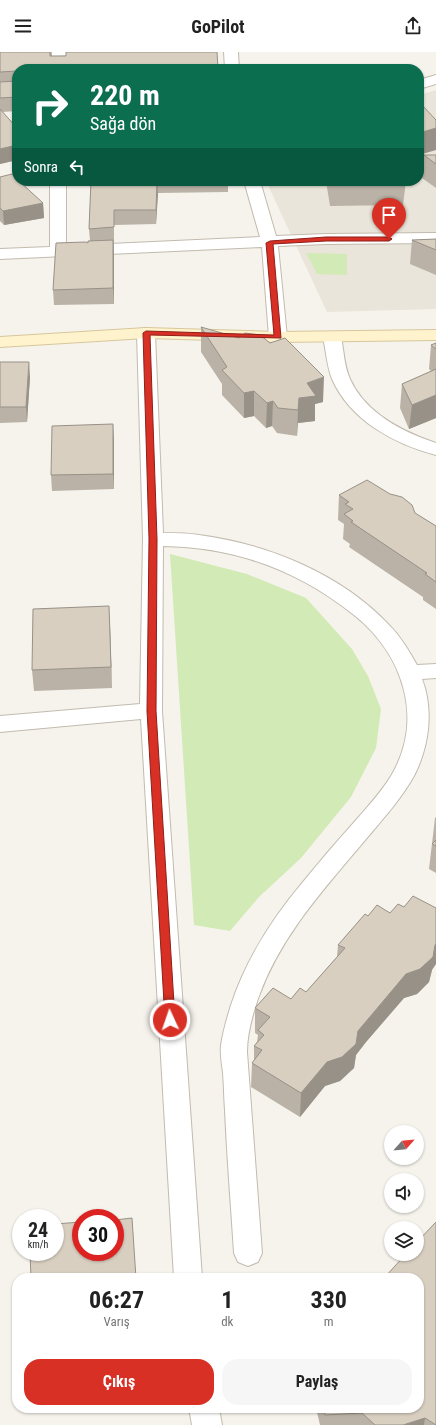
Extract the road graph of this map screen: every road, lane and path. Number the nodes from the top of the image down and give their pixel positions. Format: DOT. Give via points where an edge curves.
graph roads {
  1 [pos="59,52"];
  2 [pos="231,52"];
  3 [pos="59,64"];
  4 [pos="232,64"];
  5 [pos="436,79"];
  6 [pos="424,83"];
  7 [pos="58,186"];
  8 [pos="253,186"];
  9 [pos="436,238"];
  10 [pos="270,243"];
  11 [pos="58,252"];
  12 [pos="0,254"];
  13 [pos="146,333"];
  14 [pos="436,335"];
  15 [pos="278,337"];
  16 [pos="332,337"];
  17 [pos="0,342"];
  18 [pos="436,449"];
  19 [pos="153,539"];
  20 [pos="436,671"];
  21 [pos="411,673"];
  22 [pos="151,711"];
  23 [pos="0,724"];
  24 [pos="248,1253"];
  25 [pos="188,1273"];
  26 [pos="205,1413"];
  27 [pos="207,1425"];
  1 -- 3 [label="street"];
  2 -- 4 [label="street"];
  5 -- 6 [label="street"];
  7 -- 11 [label="street"];
  8 -- 10 [label="street"];
  9 -- 10 [label="street" via="326,239"];
  10 -- 11 [label="street"];
  10 -- 15 [label="street"];
  11 -- 12 [label="street"];
  13 -- 15 [label="street"];
  13 -- 17 [label="street"];
  13 -- 19 [label="street"];
  14 -- 16 [label="street"];
  15 -- 16 [label="street"];
  16 -- 18 [label="street" via="340,378 352,398 371,417 394,432"];
  19 -- 21 [label="street" via="198,541 234,548 271,559 312,577 348,598 377,624 398,649"];
  19 -- 22 [label="street"];
  20 -- 21 [label="street"];
  21 -- 24 [label="street" via="418,700 418,731 407,767 389,795 277,933 257,968 244,1004 234,1046"];
  22 -- 23 [label="street"];
  22 -- 25 [label="street"];
  26 -- 27 [label="street"];
}
